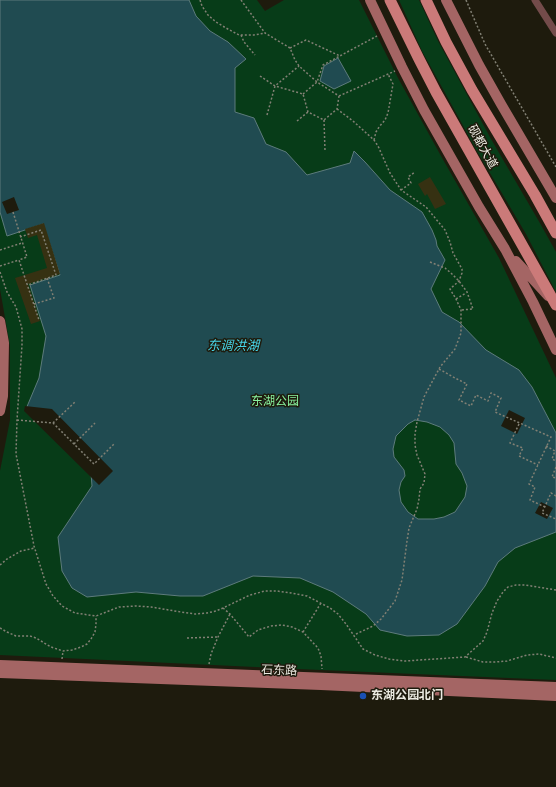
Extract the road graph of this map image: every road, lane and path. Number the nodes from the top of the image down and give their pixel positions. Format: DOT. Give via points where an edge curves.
graph roads {
  1 [pos="200,0"];
  2 [pos="241,0"];
  3 [pos="370,0"];
  4 [pos="390,0"];
  5 [pos="426,0"];
  6 [pos="446,0"];
  7 [pos="466,0"];
  8 [pos="535,0"];
  9 [pos="385,32"];
  10 [pos="265,33"];
  11 [pos="556,33"];
  12 [pos="242,35"];
  13 [pos="290,48"];
  14 [pos="255,55"];
  15 [pos="340,56"];
  16 [pos="299,66"];
  17 [pos="402,67"];
  18 [pos="388,74"];
  19 [pos="260,76"];
  20 [pos="317,82"];
  21 [pos="275,86"];
  22 [pos="303,94"];
  23 [pos="339,96"];
  24 [pos="337,109"];
  25 [pos="308,112"];
  26 [pos="267,115"];
  27 [pos="324,120"];
  28 [pos="297,121"];
  29 [pos="374,140"];
  30 [pos="325,151"];
  31 [pos="556,167"];
  32 [pos="415,172"];
  33 [pos="401,190"];
  34 [pos="556,198"];
  35 [pos="12,212"];
  36 [pos="556,233"];
  37 [pos="20,236"];
  38 [pos="22,243"];
  39 [pos="505,249"];
  40 [pos="0,250"];
  41 [pos="19,260"];
  42 [pos="430,262"];
  43 [pos="0,266"];
  44 [pos="0,272"];
  45 [pos="47,278"];
  46 [pos="459,281"];
  47 [pos="27,285"];
  48 [pos="467,292"];
  49 [pos="456,298"];
  50 [pos="34,304"];
  51 [pos="556,305"];
  52 [pos="461,310"];
  53 [pos="39,320"];
  54 [pos="0,321"];
  55 [pos="556,350"];
  56 [pos="440,369"];
  57 [pos="75,402"];
  58 [pos="0,411"];
  59 [pos="17,420"];
  60 [pos="95,423"];
  61 [pos="519,423"];
  62 [pos="53,424"];
  63 [pos="115,443"];
  64 [pos="74,444"];
  65 [pos="546,446"];
  66 [pos="556,461"];
  67 [pos="538,464"];
  68 [pos="556,467"];
  69 [pos="556,478"];
  70 [pos="556,496"];
  71 [pos="545,507"];
  72 [pos="556,519"];
  73 [pos="35,548"];
  74 [pos="0,566"];
  75 [pos="556,590"];
  76 [pos="321,603"];
  77 [pos="223,608"];
  78 [pos="230,614"];
  79 [pos="96,616"];
  80 [pos="0,628"];
  81 [pos="303,632"];
  82 [pos="354,635"];
  83 [pos="218,637"];
  84 [pos="187,638"];
  85 [pos="465,657"];
  86 [pos="556,658"];
  87 [pos="0,665"];
  88 [pos="207,673"];
  89 [pos="0,674"];
  90 [pos="321,677"];
  91 [pos="556,687"];
  92 [pos="556,696"];
  1 -- 12 [label="path" via="208,15 216,22"];
  2 -- 10 [label="path"];
  3 -- 9 [label="street"];
  4 -- 51 [label="main road, 砚都大道" via="436,92"];
  5 -- 36 [label="main road, 砚都大道" via="472,90"];
  6 -- 34 [label="street" via="501,104"];
  7 -- 31 [label="path" via="485,44"];
  8 -- 11 [label="street"];
  9 -- 15 [label="path"];
  9 -- 17 [label="street"];
  10 -- 12 [label="path"];
  10 -- 13 [label="path"];
  12 -- 14 [label="path" via="244,42"];
  13 -- 15 [label="path" via="306,40"];
  13 -- 16 [label="path"];
  15 -- 20 [label="path" via="323,65"];
  16 -- 20 [label="path"];
  16 -- 21 [label="path"];
  17 -- 18 [label="path"];
  17 -- 39 [label="street" via="424,110"];
  18 -- 23 [label="path"];
  18 -- 29 [label="path" via="393,84 388,112"];
  19 -- 21 [label="path"];
  20 -- 22 [label="path"];
  20 -- 23 [label="path"];
  21 -- 22 [label="path"];
  21 -- 26 [label="path"];
  22 -- 25 [label="path"];
  23 -- 24 [label="path"];
  24 -- 27 [label="path"];
  24 -- 29 [label="path"];
  25 -- 27 [label="path"];
  25 -- 28 [label="path"];
  27 -- 30 [label="path"];
  29 -- 33 [label="path"];
  32 -- 33 [label="path" via="408,177 411,183"];
  33 -- 46 [label="path" via="426,207 445,230 462,269"];
  35 -- 37 [label="path"];
  37 -- 38 [label="path"];
  37 -- 45 [label="path" via="42,230 56,275"];
  38 -- 40 [label="path"];
  38 -- 41 [label="path" via="27,258"];
  39 -- 51 [label="street"];
  39 -- 55 [label="street"];
  41 -- 43 [label="path"];
  41 -- 47 [label="path"];
  42 -- 46 [label="path" via="445,268"];
  44 -- 59 [label="path" via="16,307 22,329"];
  45 -- 47 [label="path"];
  45 -- 50 [label="path" via="54,298"];
  46 -- 48 [label="path"];
  46 -- 49 [label="path" via="450,289"];
  47 -- 50 [label="path"];
  48 -- 49 [label="path"];
  48 -- 52 [label="path" via="474,309"];
  49 -- 52 [label="path"];
  50 -- 53 [label="path"];
  52 -- 56 [label="path" via="461,333 455,349"];
  54 -- 58 [label="street" via="4,343 3,396"];
  56 -- 61 [label="path" via="467,384 459,400 471,406 476,395 488,401 491,393 501,398 495,412"];
  56 -- 82 [label="path" via="424,397 417,422 415,445 424,474 424,483 409,528 402,580 395,601 382,619"];
  57 -- 62 [label="path"];
  59 -- 62 [label="path"];
  59 -- 73 [label="path" via="16,454"];
  60 -- 64 [label="path"];
  61 -- 65 [label="path" via="551,437"];
  61 -- 67 [label="path" via="510,443 523,448 519,456"];
  62 -- 64 [label="path"];
  63 -- 64 [label="path" via="94,464"];
  65 -- 66 [label="path" via="555,450 552,459"];
  65 -- 67 [label="path"];
  67 -- 71 [label="path" via="529,484 535,487 530,500"];
  68 -- 69 [label="path" via="552,476"];
  70 -- 71 [label="path" via="551,493"];
  71 -- 72 [label="path" via="542,513"];
  73 -- 74 [label="path" via="21,551"];
  73 -- 79 [label="path" via="46,584 53,596 62,606 74,613"];
  75 -- 85 [label="path" via="525,585 508,587 497,600 483,641"];
  76 -- 77 [label="path" via="307,596 277,590 250,595"];
  76 -- 81 [label="path"];
  76 -- 82 [label="path" via="338,614"];
  77 -- 78 [label="path"];
  77 -- 79 [label="path" via="195,614 151,606 119,607"];
  78 -- 81 [label="path" via="249,637 258,630 271,626 282,625"];
  78 -- 83 [label="path"];
  79 -- 80 [label="path" via="95,632 91,639 87,644 72,650 51,647 36,638 16,636"];
  81 -- 90 [label="path" via="318,648 321,656"];
  82 -- 85 [label="path" via="363,649 389,659 405,661"];
  83 -- 84 [label="path"];
  83 -- 88 [label="path"];
  85 -- 86 [label="path" via="483,662 507,661 539,654"];
  87 -- 88 [label="street, 石东路"];
  88 -- 90 [label="street, 石东路"];
  89 -- 92 [label="street, 石东路"];
  90 -- 91 [label="street, 石东路"];
}
